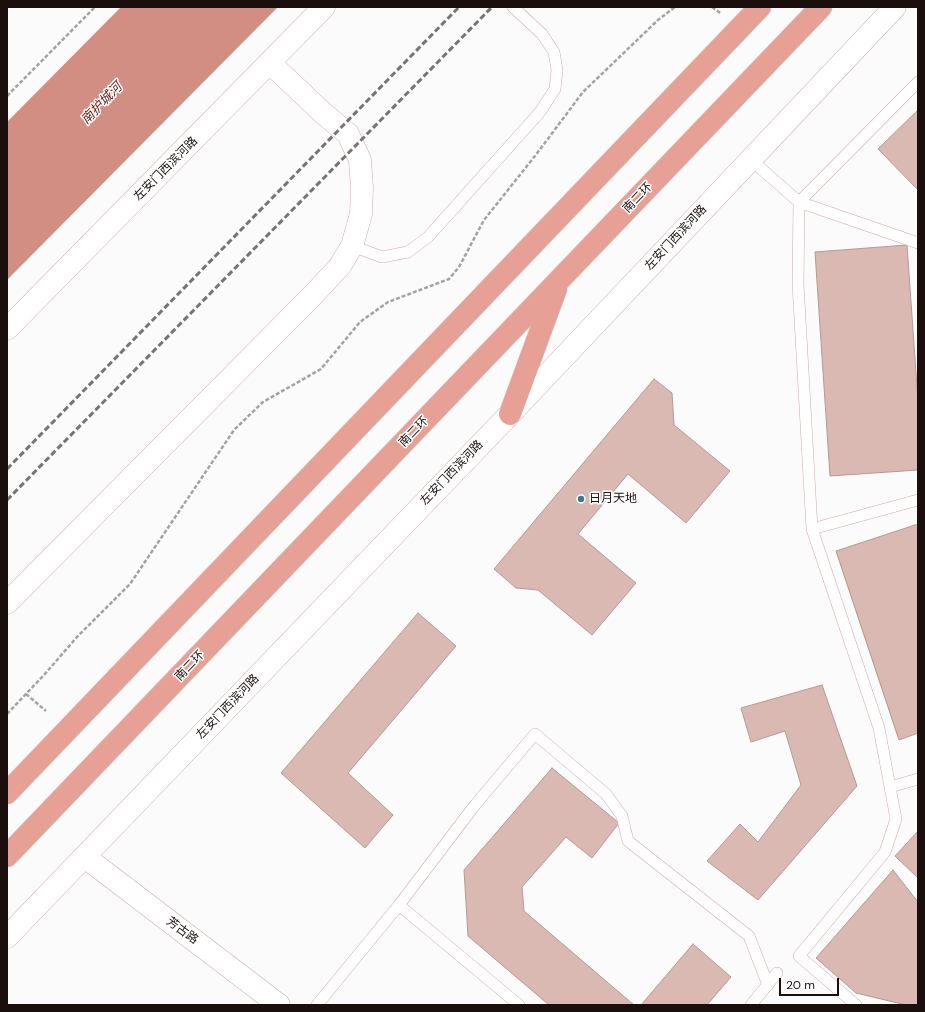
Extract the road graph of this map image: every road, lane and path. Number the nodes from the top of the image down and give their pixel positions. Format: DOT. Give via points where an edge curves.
graph roads {
  1 [pos="95,7"];
  2 [pos="324,7"];
  3 [pos="513,7"];
  4 [pos="675,7"];
  5 [pos="712,7"];
  6 [pos="760,7"];
  7 [pos="821,7"];
  8 [pos="895,7"];
  9 [pos="720,13"];
  10 [pos="270,62"];
  11 [pos="918,82"];
  12 [pos="7,96"];
  13 [pos="750,159"];
  14 [pos="799,202"];
  15 [pos="918,243"];
  16 [pos="352,246"];
  17 [pos="559,281"];
  18 [pos="7,329"];
  19 [pos="510,414"];
  20 [pos="918,500"];
  21 [pos="812,530"];
  22 [pos="7,603"];
  23 [pos="26,694"];
  24 [pos="46,711"];
  25 [pos="7,714"];
  26 [pos="918,779"];
  27 [pos="890,787"];
  28 [pos="7,793"];
  29 [pos="7,856"];
  30 [pos="85,857"];
  31 [pos="399,905"];
  32 [pos="7,936"];
  33 [pos="777,973"];
  34 [pos="768,985"];
  35 [pos="279,1005"];
  36 [pos="317,1005"];
  37 [pos="519,1005"];
  38 [pos="751,1005"];
  39 [pos="856,1005"];
  1 -- 12 [label="path"];
  2 -- 10 [label="street, 左安门西滨河路"];
  3 -- 16 [label="lane" via="542,34 554,52 557,70 555,89 540,112 428,237 408,252 382,257"];
  4 -- 23 [label="path" via="583,92 484,220 459,267 449,279 388,302 360,322 321,369 263,402 234,430 130,584 77,637"];
  5 -- 9 [label="path"];
  6 -- 28 [label="highway"];
  7 -- 17 [label="highway, 南二环"];
  8 -- 13 [label="street, 左安门西滨河路"];
  10 -- 16 [label="street" via="348,134 360,160 361,214"];
  10 -- 18 [label="street, 左安门西滨河路"];
  11 -- 14 [label="lane"];
  13 -- 14 [label="lane"];
  13 -- 19 [label="street, 左安门西滨河路"];
  14 -- 15 [label="lane"];
  14 -- 21 [label="lane" via="798,284"];
  16 -- 22 [label="street" via="340,266 313,295"];
  17 -- 19 [label="highway"];
  17 -- 29 [label="highway, 南二环"];
  19 -- 30 [label="street, 左安门西滨河路"];
  20 -- 21 [label="lane"];
  21 -- 27 [label="lane" via="879,728"];
  23 -- 24 [label="path"];
  23 -- 25 [label="path"];
  26 -- 27 [label="lane"];
  27 -- 39 [label="lane" via="896,819 885,852 799,956"];
  30 -- 32 [label="street, 左安门西滨河路"];
  30 -- 35 [label="street, 芳古路"];
  31 -- 34 [label="lane" via="475,805 534,734 606,794 622,816 628,841 749,936"];
  31 -- 36 [label="lane"];
  31 -- 37 [label="lane"];
  33 -- 34 [label="lane"];
  34 -- 38 [label="lane"];
}
